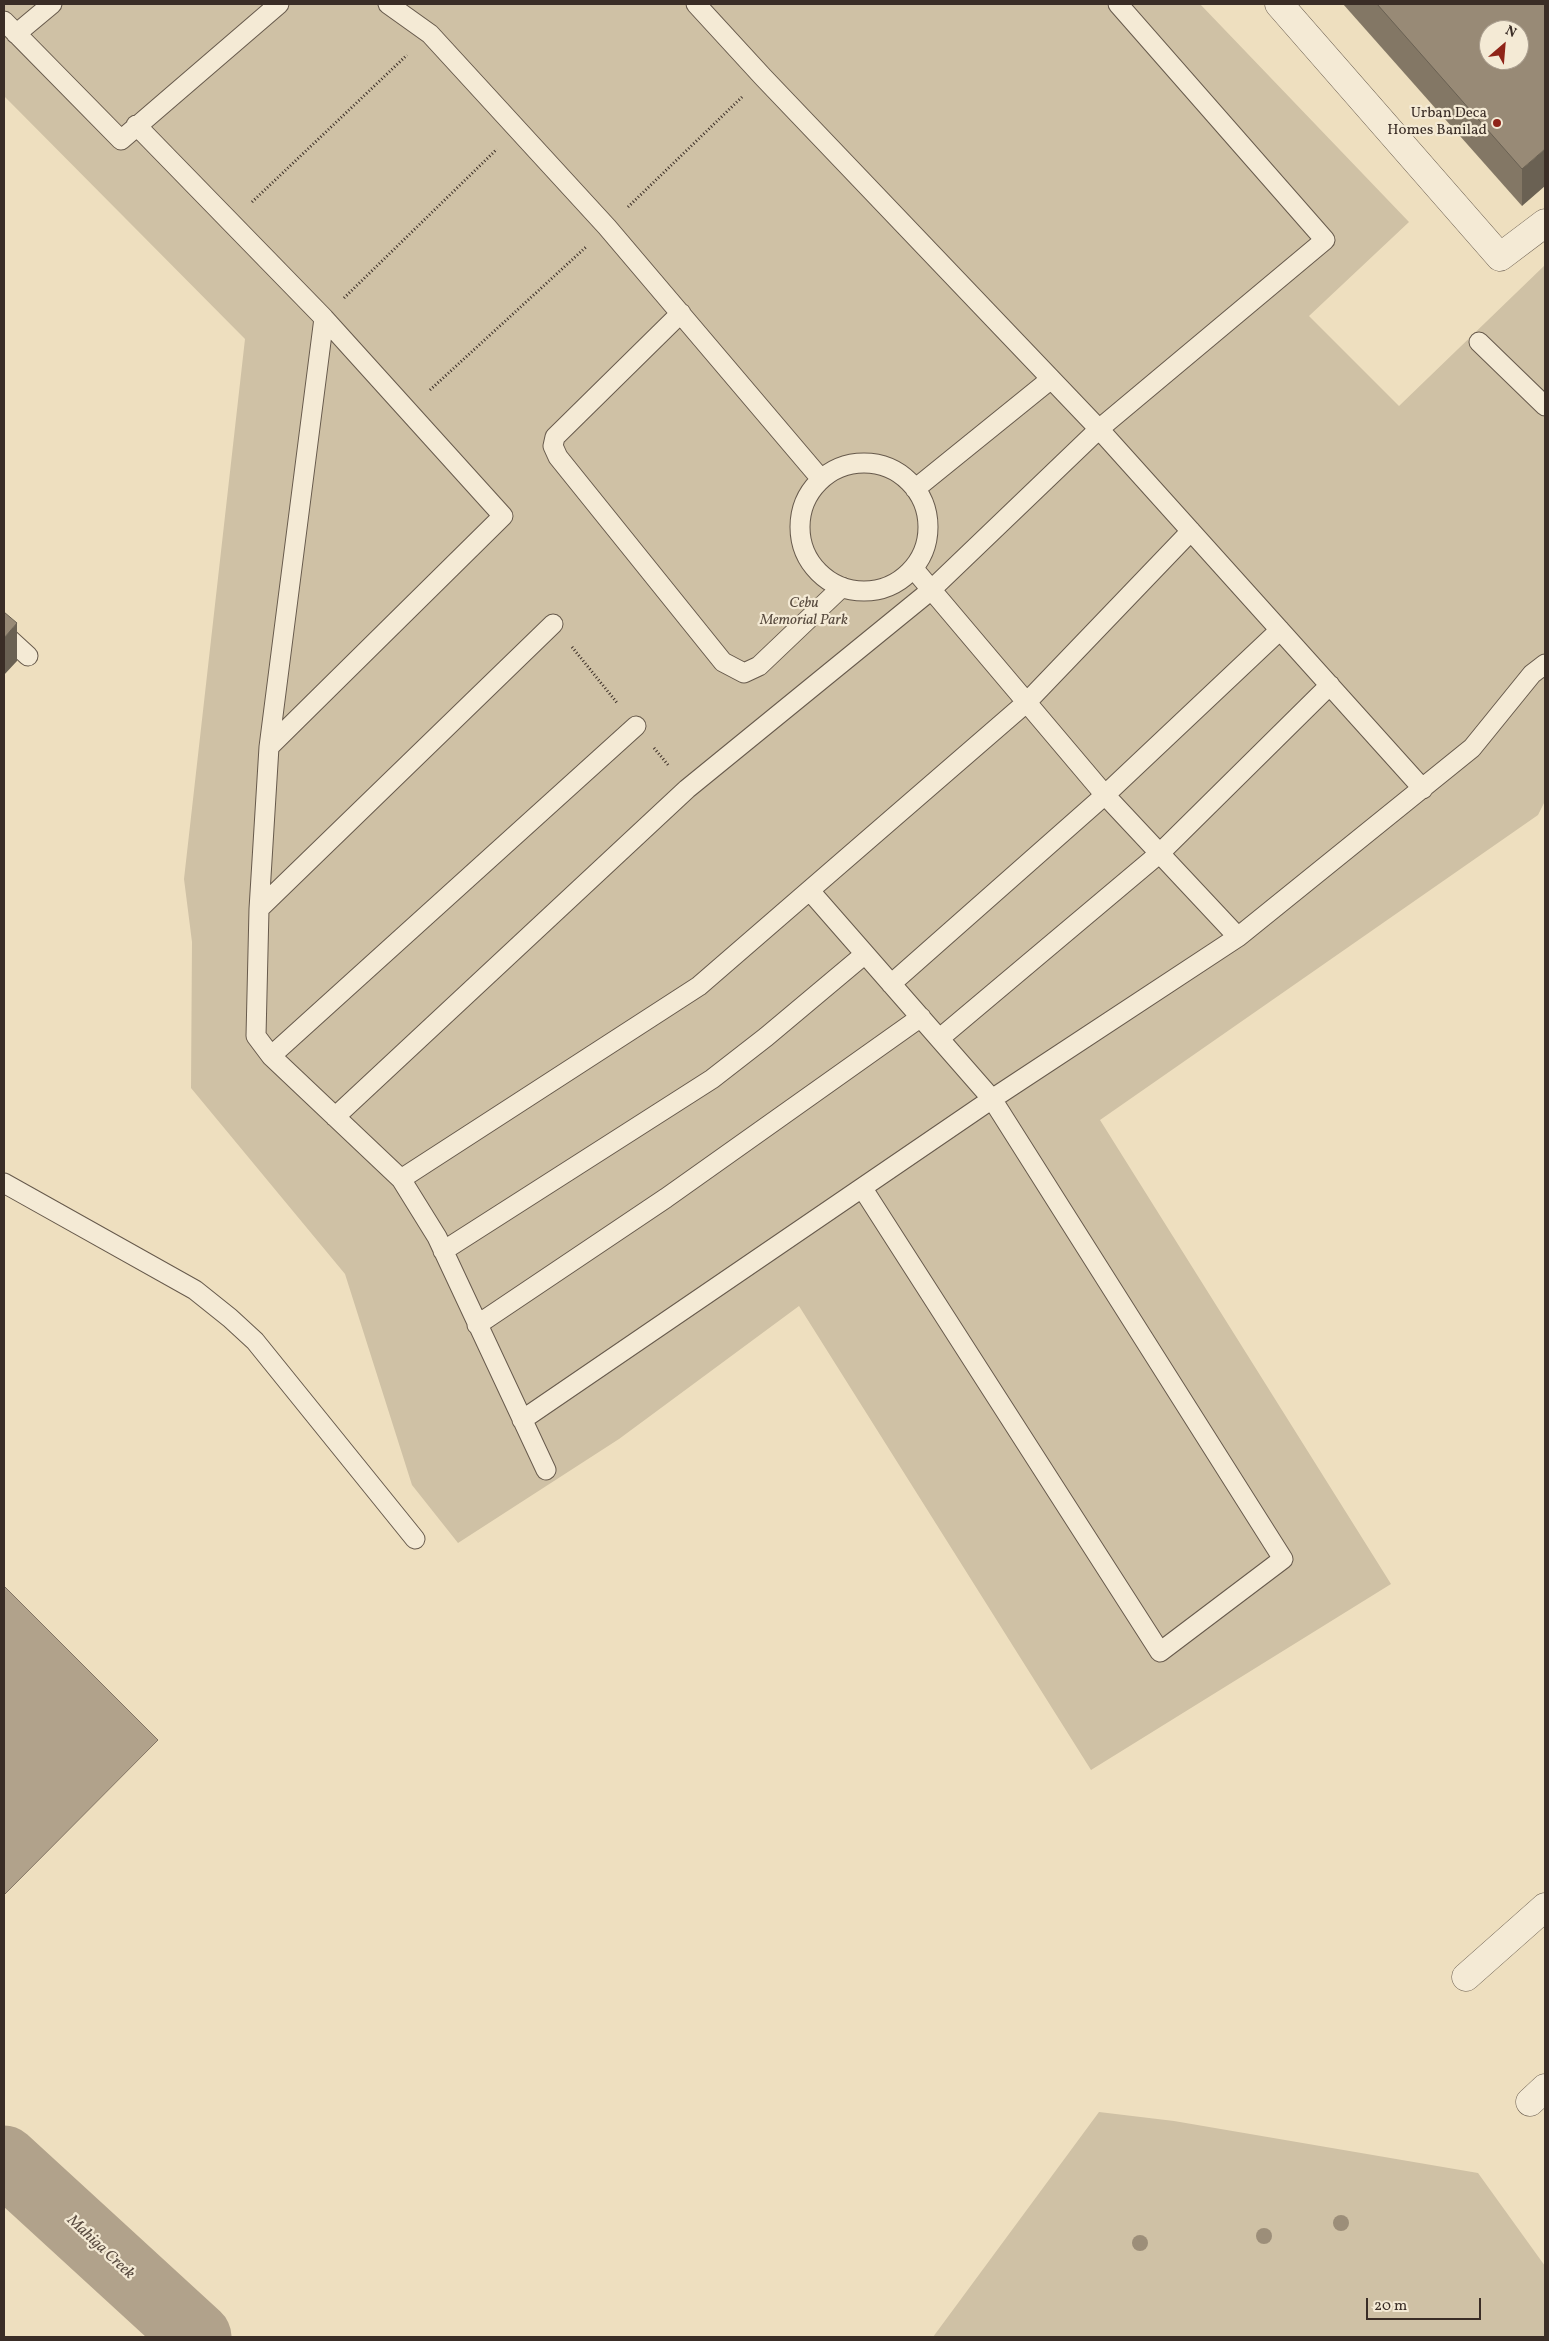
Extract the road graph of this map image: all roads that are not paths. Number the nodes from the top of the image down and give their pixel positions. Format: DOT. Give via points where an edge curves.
graph roads {
  1 [pos="52,4"];
  2 [pos="280,4"];
  3 [pos="388,4"];
  4 [pos="696,4"];
  5 [pos="1118,4"];
  6 [pos="1279,4"];
  7 [pos="10,28"];
  8 [pos="136,125"];
  9 [pos="1545,223"];
  10 [pos="681,313"];
  11 [pos="324,318"];
  12 [pos="1479,342"];
  13 [pos="1051,379"];
  14 [pos="1541,394"];
  15 [pos="1099,429"];
  16 [pos="821,479"];
  17 [pos="915,489"];
  18 [pos="1191,531"];
  19 [pos="912,568"];
  20 [pos="842,587"];
  21 [pos="930,591"];
  22 [pos="553,624"];
  23 [pos="1280,630"];
  24 [pos="4,634"];
  25 [pos="28,656"];
  26 [pos="1545,664"];
  27 [pos="1330,685"];
  28 [pos="1026,702"];
  29 [pos="636,726"];
  30 [pos="269,747"];
  31 [pos="1423,789"];
  32 [pos="1105,795"];
  33 [pos="1160,852"];
  34 [pos="810,891"];
  35 [pos="259,909"];
  36 [pos="1238,937"];
  37 [pos="865,954"];
  38 [pos="892,984"];
  39 [pos="921,1017"];
  40 [pos="940,1038"];
  41 [pos="272,1056"];
  42 [pos="992,1099"];
  43 [pos="335,1117"];
  44 [pos="400,1179"];
  45 [pos="4,1183"];
  46 [pos="863,1189"];
  47 [pos="443,1251"];
  48 [pos="477,1325"];
  49 [pos="522,1420"];
  50 [pos="546,1470"];
  51 [pos="415,1539"];
  52 [pos="1545,1907"];
  53 [pos="1466,1977"];
  1 -- 7 [label="lane"];
  2 -- 8 [label="lane"];
  3 -- 10 [label="lane" via="430,34 608,227"];
  4 -- 13 [label="lane"];
  5 -- 15 [label="lane" via="1325,240"];
  6 -- 9 [label="street" via="1500,257"];
  7 -- 8 [label="lane" via="121,140"];
  8 -- 11 [label="lane"];
  10 -- 16 [label="lane"];
  10 -- 20 [label="lane" via="555,437 553,446 558,457 722,662 744,672 759,666"];
  11 -- 30 [label="lane"];
  11 -- 30 [label="lane" via="503,516"];
  12 -- 14 [label="lane"];
  13 -- 15 [label="lane"];
  13 -- 17 [label="lane"];
  15 -- 18 [label="lane"];
  15 -- 21 [label="lane"];
  16 -- 17 [label="lane" via="852,463 870,463 902,476"];
  16 -- 20 [label="lane" via="809,493 799,529 803,548 812,564 825,578"];
  17 -- 19 [label="lane" via="927,521 921,555"];
  18 -- 23 [label="lane"];
  18 -- 28 [label="lane"];
  19 -- 20 [label="lane" via="897,581 879,589 861,591"];
  19 -- 21 [label="lane"];
  21 -- 28 [label="lane"];
  21 -- 43 [label="lane" via="687,789"];
  22 -- 35 [label="lane"];
  23 -- 27 [label="lane"];
  23 -- 32 [label="lane"];
  24 -- 25 [label="lane"];
  26 -- 31 [label="lane" via="1532,674 1472,748"];
  27 -- 31 [label="lane"];
  27 -- 33 [label="lane"];
  28 -- 32 [label="lane"];
  28 -- 34 [label="lane"];
  29 -- 41 [label="lane"];
  30 -- 35 [label="lane"];
  31 -- 36 [label="lane"];
  32 -- 33 [label="lane"];
  32 -- 38 [label="lane"];
  33 -- 36 [label="lane"];
  33 -- 40 [label="lane"];
  34 -- 37 [label="lane"];
  34 -- 44 [label="lane" via="699,986"];
  35 -- 41 [label="lane" via="256,1036"];
  36 -- 42 [label="lane"];
  37 -- 38 [label="lane"];
  37 -- 47 [label="lane" via="712,1079"];
  38 -- 39 [label="lane"];
  39 -- 40 [label="lane"];
  39 -- 48 [label="lane" via="666,1198"];
  40 -- 42 [label="lane"];
  41 -- 43 [label="lane"];
  42 -- 46 [label="lane"];
  42 -- 46 [label="lane" via="1283,1559 1160,1652"];
  43 -- 44 [label="lane"];
  44 -- 47 [label="lane" via="437,1236"];
  45 -- 51 [label="lane" via="195,1290 230,1318 255,1341"];
  46 -- 49 [label="lane"];
  47 -- 48 [label="lane"];
  48 -- 49 [label="lane"];
  49 -- 50 [label="lane"];
  52 -- 53 [label="street"];
}
